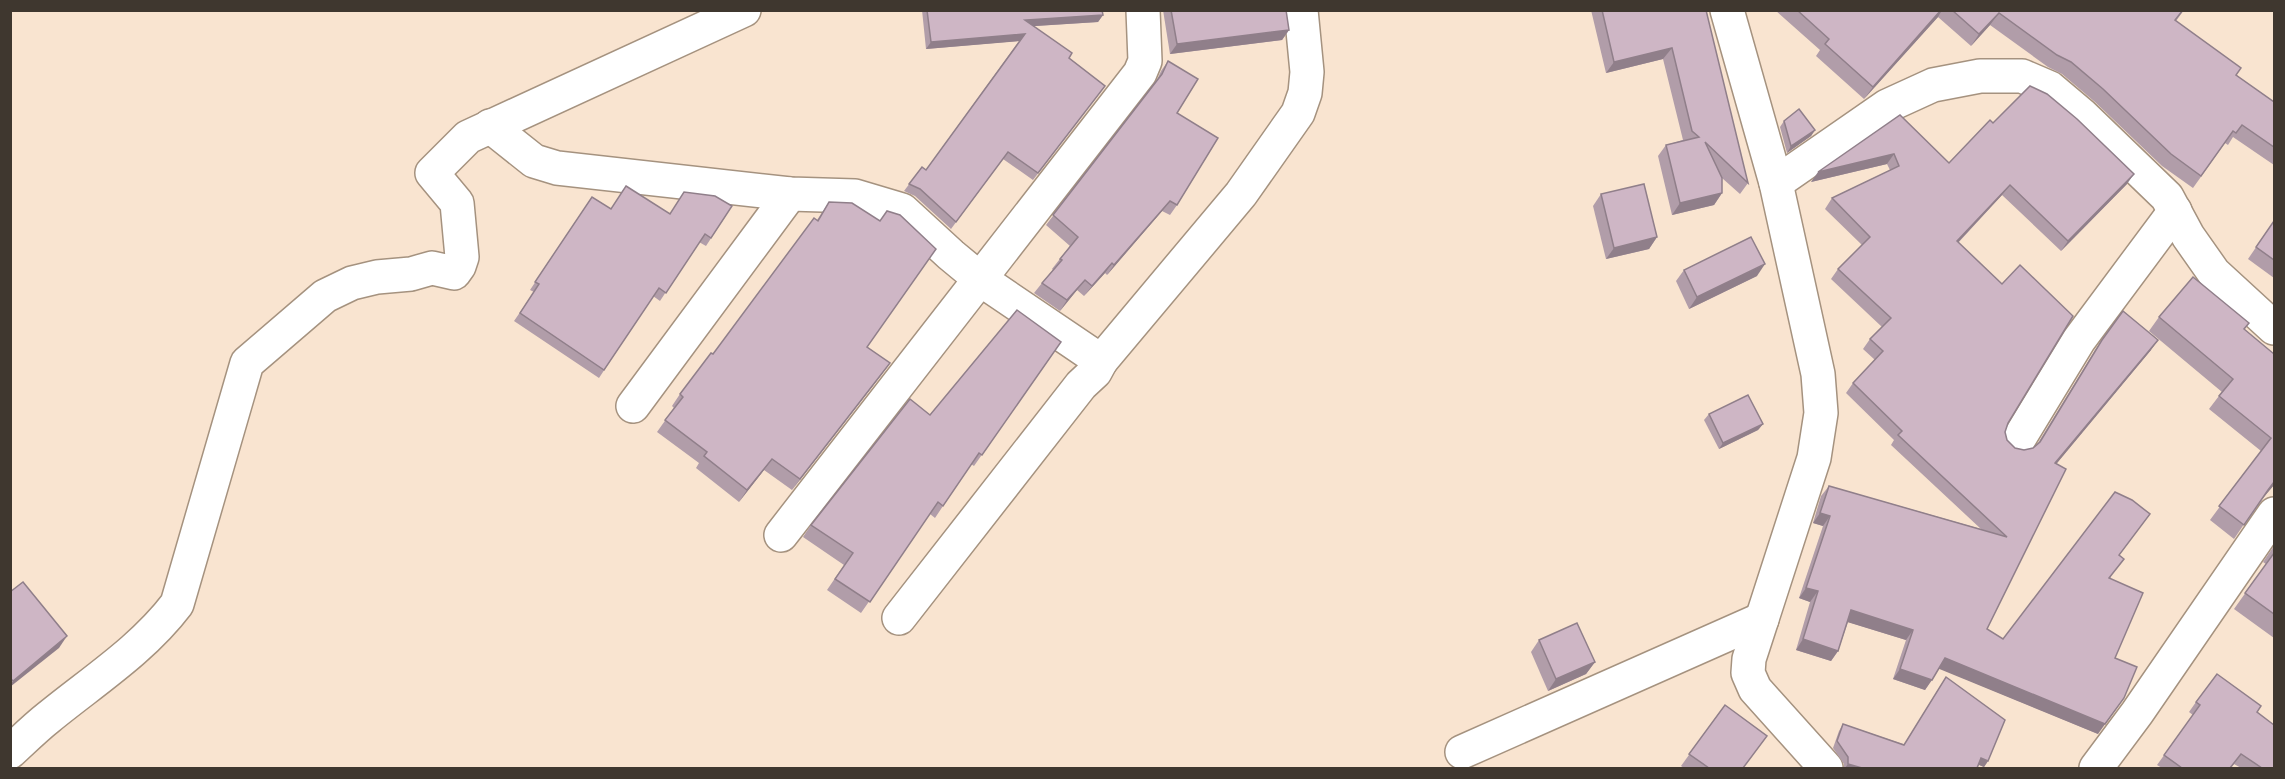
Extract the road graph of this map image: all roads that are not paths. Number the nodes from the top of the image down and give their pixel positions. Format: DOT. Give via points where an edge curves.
graph roads {
  1 [pos="744,10"];
  2 [pos="1143,10"];
  3 [pos="1301,10"];
  4 [pos="1726,10"];
  5 [pos="490,126"];
  6 [pos="1776,183"];
  7 [pos="790,194"];
  8 [pos="2175,211"];
  9 [pos="980,279"];
  10 [pos="2274,328"];
  11 [pos="1101,361"];
  12 [pos="633,406"];
  13 [pos="2017,442"];
  14 [pos="2274,514"];
  15 [pos="781,534"];
  16 [pos="899,618"];
  17 [pos="1762,620"];
  18 [pos="10,752"];
  19 [pos="1462,752"];
  20 [pos="1826,768"];
  21 [pos="2096,768"];
  1 -- 5 [label="street"];
  2 -- 9 [label="street" via="1145,61 1140,73"];
  3 -- 11 [label="street" via="1307,72 1298,113 1241,194"];
  4 -- 6 [label="street"];
  5 -- 7 [label="street" via="534,161 557,168"];
  5 -- 18 [label="street" via="468,137 432,173 457,203 462,256 454,273 432,268 352,283 325,296 247,363 177,604 159,627 114,667"];
  6 -- 8 [label="street" via="1887,106 1933,85 1980,76 2022,76 2050,88 2082,115 2168,197"];
  6 -- 17 [label="street" via="1818,374 1821,413 1814,458"];
  7 -- 9 [label="street" via="855,196 902,210"];
  7 -- 12 [label="street"];
  8 -- 10 [label="street" via="2214,273"];
  8 -- 13 [label="street" via="2079,340"];
  9 -- 11 [label="street"];
  9 -- 15 [label="street"];
  11 -- 16 [label="street"];
  14 -- 21 [label="street"];
  17 -- 19 [label="street"];
  17 -- 20 [label="street" via="1748,673 1755,689"];
}
